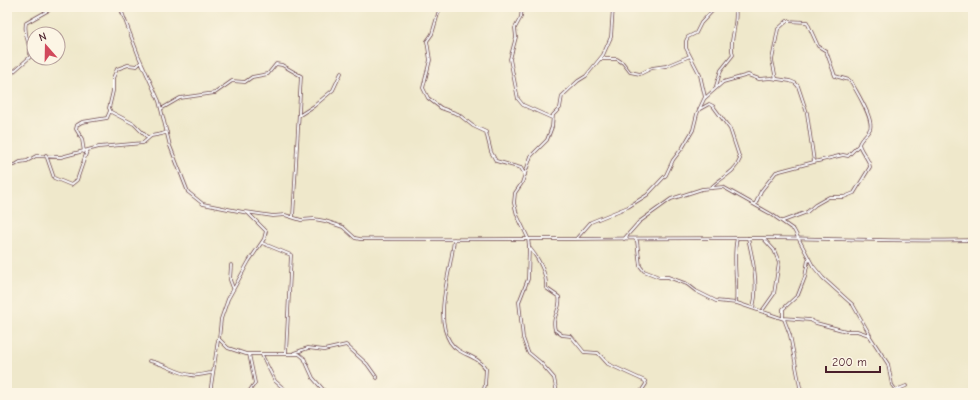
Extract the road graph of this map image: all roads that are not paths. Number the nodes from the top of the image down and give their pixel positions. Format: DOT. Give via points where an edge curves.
graph roads {
  1 [pos="120,7"];
  2 [pos="440,7"];
  3 [pos="522,7"];
  4 [pos="614,7"];
  5 [pos="716,7"];
  6 [pos="735,7"];
  7 [pos="49,10"];
  8 [pos="687,51"];
  9 [pos="690,56"];
  10 [pos="685,58"];
  11 [pos="600,59"];
  12 [pos="141,62"];
  13 [pos="7,72"];
  14 [pos="341,73"];
  15 [pos="776,79"];
  16 [pos="716,88"];
  17 [pos="705,98"];
  18 [pos="161,109"];
  19 [pos="699,110"];
  20 [pos="110,112"];
  21 [pos="299,116"];
  22 [pos="552,118"];
  23 [pos="167,132"];
  24 [pos="148,138"];
  25 [pos="859,144"];
  26 [pos="860,148"];
  27 [pos="856,149"];
  28 [pos="87,151"];
  29 [pos="84,152"];
  30 [pos="46,155"];
  31 [pos="7,161"];
  32 [pos="814,162"];
  33 [pos="525,175"];
  34 [pos="711,188"];
  35 [pos="755,205"];
  36 [pos="246,212"];
  37 [pos="293,218"];
  38 [pos="786,222"];
  39 [pos="528,238"];
  40 [pos="737,238"];
  41 [pos="748,238"];
  42 [pos="763,238"];
  43 [pos="799,238"];
  44 [pos="454,239"];
  45 [pos="576,239"];
  46 [pos="623,239"];
  47 [pos="635,239"];
  48 [pos="973,240"];
  49 [pos="262,243"];
  50 [pos="529,246"];
  51 [pos="808,258"];
  52 [pos="232,265"];
  53 [pos="233,288"];
  54 [pos="736,302"];
  55 [pos="753,308"];
  56 [pos="762,311"];
  57 [pos="783,318"];
  58 [pos="870,336"];
  59 [pos="219,339"];
  60 [pos="286,353"];
  61 [pos="294,353"];
  62 [pos="249,354"];
  63 [pos="262,355"];
  64 [pos="149,361"];
  65 [pos="213,373"];
  66 [pos="377,378"];
  67 [pos="906,386"];
  68 [pos="896,390"];
  69 [pos="210,393"];
  70 [pos="248,393"];
  71 [pos="290,393"];
  72 [pos="326,393"];
  73 [pos="483,393"];
  74 [pos="557,393"];
  75 [pos="640,393"];
  76 [pos="803,393"];
  77 [pos="898,393"];
  1 -- 12 [label="street"];
  2 -- 33 [label="street" via="432,34 427,41 430,60 422,88 428,98 441,108 458,114 486,132 496,161 522,169"];
  3 -- 22 [label="street" via="521,17 515,28 516,37 510,59 518,97 523,104"];
  4 -- 11 [label="street" via="611,38"];
  5 -- 8 [label="street" via="701,23 696,33 687,39"];
  6 -- 16 [label="street" via="736,26 731,50 733,56 721,70"];
  7 -- 13 [label="street" via="26,23 24,34 30,57 12,73"];
  8 -- 9 [label="street"];
  8 -- 10 [label="street"];
  9 -- 10 [label="street"];
  9 -- 17 [label="street" via="700,75"];
  10 -- 11 [label="street" via="640,74 631,72 617,59"];
  11 -- 22 [label="street" via="586,76 562,96 560,108"];
  12 -- 18 [label="street"];
  12 -- 20 [label="street" via="137,66 128,65 118,69 114,75"];
  14 -- 21 [label="street" via="333,90"];
  15 -- 16 [label="street" via="759,79 748,75 723,82"];
  15 -- 25 [label="street" via="772,60 778,29 786,22 807,22 818,46 826,51 835,76 850,81 866,108 871,126"];
  15 -- 32 [label="street" via="790,81 798,86 807,113"];
  16 -- 17 [label="street"];
  17 -- 19 [label="street"];
  18 -- 21 [label="street" via="180,98 215,92 232,81 246,81 268,74 274,65 278,64 301,77"];
  18 -- 23 [label="street"];
  19 -- 34 [label="street" via="709,104 713,105 730,129 740,158 734,171 718,180"];
  19 -- 45 [label="street" via="692,132 666,175 656,186 647,195 628,206 591,222"];
  20 -- 24 [label="street" via="134,124"];
  20 -- 29 [label="street" via="107,118 77,124 76,129 82,139"];
  21 -- 37 [label="street"];
  22 -- 33 [label="street" via="547,140 532,154"];
  23 -- 24 [label="street"];
  23 -- 36 [label="street" via="179,172 191,196 203,204"];
  24 -- 28 [label="street" via="143,143"];
  25 -- 26 [label="street"];
  25 -- 27 [label="street"];
  26 -- 27 [label="street"];
  26 -- 38 [label="street" via="867,157 870,167 856,192 844,197 826,199"];
  27 -- 32 [label="street" via="848,156"];
  28 -- 29 [label="street"];
  28 -- 30 [label="street" via="77,180 71,185 54,178"];
  29 -- 30 [label="street" via="61,157"];
  30 -- 31 [label="street" via="36,156 15,165"];
  32 -- 35 [label="street" via="776,172 761,191"];
  33 -- 39 [label="street" via="515,193 514,204"];
  34 -- 35 [label="street" via="723,187"];
  34 -- 46 [label="street" via="671,199 639,222"];
  35 -- 38 [label="street"];
  36 -- 37 [label="street"];
  36 -- 49 [label="street" via="265,230 266,235"];
  37 -- 44 [label="street" via="328,222 346,229 358,239"];
  38 -- 43 [label="street"];
  39 -- 44 [label="street"];
  39 -- 45 [label="street"];
  39 -- 50 [label="street"];
  40 -- 41 [label="street"];
  40 -- 47 [label="street"];
  40 -- 54 [label="street" via="733,257"];
  41 -- 42 [label="street"];
  41 -- 55 [label="street" via="756,288"];
  42 -- 43 [label="street"];
  42 -- 56 [label="street" via="774,250 779,262 774,294"];
  43 -- 48 [label="street"];
  43 -- 51 [label="street"];
  44 -- 73 [label="street" via="442,318 449,340 455,348 475,358 485,368 487,374"];
  45 -- 46 [label="street"];
  46 -- 47 [label="street"];
  47 -- 54 [label="street" via="642,270 687,284 716,301"];
  49 -- 53 [label="street"];
  49 -- 60 [label="street" via="290,255"];
  50 -- 74 [label="street" via="528,279 519,305 523,338 528,352 554,378"];
  50 -- 75 [label="street" via="540,260 547,281 546,288 559,297 559,306 553,320 555,330 562,335 571,336 584,352 598,353 610,365 645,381 646,384"];
  51 -- 57 [label="street" via="802,286 796,298 782,309"];
  51 -- 58 [label="street" via="822,278 854,306"];
  52 -- 53 [label="street" via="230,280"];
  53 -- 59 [label="street" via="222,314"];
  54 -- 55 [label="street"];
  55 -- 56 [label="street"];
  56 -- 57 [label="street"];
  57 -- 58 [label="street" via="810,320 846,331 864,332"];
  57 -- 76 [label="street" via="789,330 793,355 797,362 799,385"];
  58 -- 68 [label="street" via="888,364 892,384"];
  59 -- 62 [label="street" via="228,348"];
  59 -- 65 [label="street"];
  60 -- 61 [label="street"];
  60 -- 63 [label="street"];
  61 -- 66 [label="street" via="308,348 324,350 346,345 367,364"];
  61 -- 72 [label="street" via="304,358 313,378"];
  62 -- 63 [label="street"];
  62 -- 70 [label="street" via="255,383"];
  63 -- 71 [label="street" via="275,381"];
  64 -- 65 [label="street" via="159,362 190,375"];
  65 -- 69 [label="street"];
  67 -- 68 [label="street"];
  68 -- 77 [label="street"];
}
